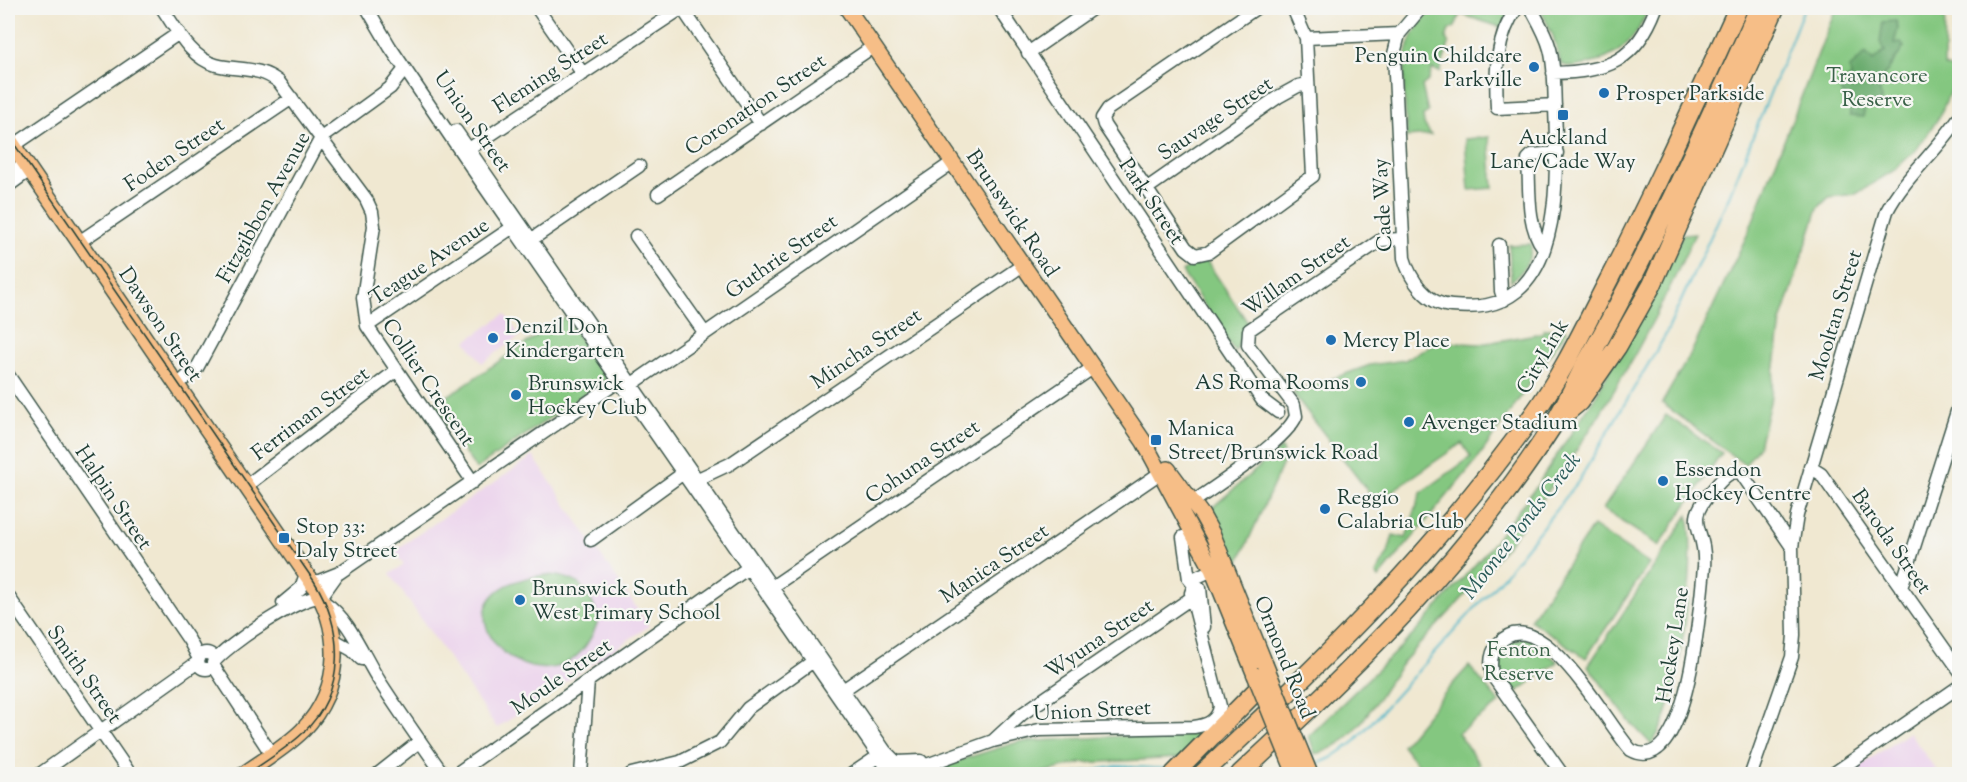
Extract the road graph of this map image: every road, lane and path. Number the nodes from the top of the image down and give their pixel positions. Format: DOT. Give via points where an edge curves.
graph roads {
  1 [pos="162,8"];
  2 [pos="367,8"];
  3 [pos="537,8"];
  4 [pos="682,8"];
  5 [pos="847,8"];
  6 [pos="999,8"];
  7 [pos="1093,8"];
  8 [pos="1256,8"];
  9 [pos="1293,8"];
  10 [pos="1421,8"];
  11 [pos="1517,8"];
  12 [pos="1531,8"];
  13 [pos="1656,8"];
  14 [pos="1738,8"];
  15 [pos="1759,8"];
  16 [pos="1774,8"];
  17 [pos="381,28"];
  18 [pos="179,33"];
  19 [pos="1399,34"];
  20 [pos="1306,38"];
  21 [pos="874,46"];
  22 [pos="1028,52"];
  23 [pos="1553,73"];
  24 [pos="408,74"];
  25 [pos="583,74"];
  26 [pos="1308,84"];
  27 [pos="292,98"];
  28 [pos="1555,105"];
  29 [pos="1959,116"];
  30 [pos="761,124"];
  31 [pos="321,138"];
  32 [pos="10,142"];
  33 [pos="469,149"];
  34 [pos="1557,153"];
  35 [pos="953,162"];
  36 [pos="639,166"];
  37 [pos="27,167"];
  38 [pos="8,175"];
  39 [pos="8,186"];
  40 [pos="1146,189"];
  41 [pos="658,194"];
  42 [pos="513,227"];
  43 [pos="636,236"];
  44 [pos="1402,238"];
  45 [pos="79,242"];
  46 [pos="528,242"];
  47 [pos="1499,245"];
  48 [pos="1543,247"];
  49 [pos="1023,265"];
  50 [pos="1504,300"];
  51 [pos="367,326"];
  52 [pos="704,332"];
  53 [pos="1094,367"];
  54 [pos="397,370"];
  55 [pos="8,375"];
  56 [pos="625,383"];
  57 [pos="180,389"];
  58 [pos="1959,402"];
  59 [pos="1278,412"];
  60 [pos="1554,424"];
  61 [pos="1810,466"];
  62 [pos="686,471"];
  63 [pos="1164,471"];
  64 [pos="474,482"];
  65 [pos="701,484"];
  66 [pos="246,486"];
  67 [pos="1187,505"];
  68 [pos="1182,537"];
  69 [pos="591,540"];
  70 [pos="1792,547"];
  71 [pos="1219,566"];
  72 [pos="748,568"];
  73 [pos="339,573"];
  74 [pos="308,578"];
  75 [pos="772,587"];
  76 [pos="1902,588"];
  77 [pos="1194,592"];
  78 [pos="8,596"];
  79 [pos="322,600"];
  80 [pos="799,635"];
  81 [pos="334,640"];
  82 [pos="206,662"];
  83 [pos="812,662"];
  84 [pos="1959,671"];
  85 [pos="379,681"];
  86 [pos="588,681"];
  87 [pos="1265,686"];
  88 [pos="1959,686"];
  89 [pos="843,690"];
  90 [pos="102,733"];
  91 [pos="993,741"];
  92 [pos="422,744"];
  93 [pos="272,754"];
  94 [pos="881,754"];
  95 [pos="40,774"];
  96 [pos="50,774"];
  97 [pos="130,774"];
  98 [pos="244,774"];
  99 [pos="378,774"];
  100 [pos="443,774"];
  101 [pos="456,774"];
  102 [pos="581,774"];
  103 [pos="631,774"];
  104 [pos="852,774"];
  105 [pos="1174,774"];
  106 [pos="1202,774"];
  107 [pos="1240,774"];
  108 [pos="1295,774"];
  109 [pos="1310,774"];
  110 [pos="1562,774"];
  111 [pos="1751,774"];
  112 [pos="1833,774"];
  1 -- 18 [label="street, Collier Crescent"];
  2 -- 17 [label="street, Union Street"];
  3 -- 25 [label="street"];
  4 -- 25 [label="street, Fleming Street"];
  4 -- 30 [label="street"];
  5 -- 21 [label="main road, Brunswick Road"];
  6 -- 22 [label="street, Park Street"];
  7 -- 22 [label="street"];
  8 -- 40 [label="street, Park Street" via="1108,109 1102,118"];
  9 -- 20 [label="street"];
  10 -- 19 [label="street"];
  11 -- 28 [label="street" via="1495,68 1497,108"];
  12 -- 23 [label="street" via="1550,50"];
  13 -- 23 [label="street" via="1644,34 1625,57 1597,70"];
  14 -- 106 [label="highway, CityLink" via="1642,215 1573,350 1534,415 1427,551 1326,656"];
  15 -- 60 [label="highway, CityLink" via="1676,191"];
  16 -- 60 [label="highway" via="1652,285 1617,347 1579,402"];
  17 -- 24 [label="street, Union Street"];
  17 -- 33 [label="street, Union Street"];
  18 -- 27 [label="street, Collier Crescent" via="205,60 225,67 261,71 279,82"];
  18 -- 32 [label="street"];
  19 -- 20 [label="street"];
  19 -- 44 [label="street, Cade Way" via="1394,54"];
  20 -- 26 [label="street"];
  21 -- 30 [label="street, Coronation Street"];
  21 -- 35 [label="main road, Brunswick Road"];
  22 -- 59 [label="street, Park Street" via="1263,400"];
  23 -- 28 [label="street"];
  24 -- 31 [label="street, Fitzgibbon Avenue"];
  24 -- 42 [label="street, Union Street"];
  25 -- 33 [label="street, Fleming Street"];
  26 -- 40 [label="street, Sauvage Street" via="1278,97"];
  26 -- 40 [label="street, Park Street" via="1313,176 1209,252 1199,254 1186,248"];
  27 -- 31 [label="street, Collier Crescent"];
  27 -- 45 [label="street, Foden Street"];
  28 -- 34 [label="street"];
  29 -- 61 [label="street, Mooltan Street" via="1887,211"];
  30 -- 41 [label="street, Coronation Street"];
  31 -- 51 [label="street, Collier Crescent" via="372,212 374,226 363,298"];
  31 -- 57 [label="street, Fitzgibbon Avenue" via="197,368"];
  32 -- 37 [label="main road, Dawson Street"];
  33 -- 46 [label="street, Union Street"];
  34 -- 48 [label="street" via="1556,191"];
  34 -- 48 [label="street" via="1532,155 1528,159 1533,225"];
  35 -- 49 [label="main road, Brunswick Road"];
  35 -- 52 [label="street, Guthrie Street"];
  36 -- 46 [label="street"];
  37 -- 38 [label="street"];
  37 -- 39 [label="street"];
  37 -- 45 [label="main road, Dawson Street"];
  42 -- 46 [label="street, Union Street"];
  42 -- 51 [label="street, Teague Avenue"];
  43 -- 52 [label="street"];
  44 -- 50 [label="street, Cade Way" via="1408,275 1425,294 1448,306 1491,305"];
  44 -- 67 [label="street, Willam Street" via="1382,240 1249,330 1248,345 1296,411 1291,425 1246,464"];
  45 -- 57 [label="main road, Dawson Street"];
  46 -- 56 [label="street, Union Street"];
  47 -- 50 [label="street"];
  48 -- 50 [label="street" via="1519,289"];
  49 -- 53 [label="main road, Brunswick Road"];
  49 -- 65 [label="street, Mincha Street"];
  51 -- 54 [label="street, Collier Crescent"];
  52 -- 56 [label="street, Guthrie Street"];
  53 -- 63 [label="main road, Brunswick Road"];
  53 -- 75 [label="street, Cohuna Street"];
  54 -- 64 [label="street, Collier Crescent"];
  54 -- 66 [label="street, Ferriman Street"];
  55 -- 82 [label="street, Halpin Street"];
  56 -- 62 [label="street, Union Street"];
  56 -- 64 [label="street, Guthrie Street"];
  57 -- 66 [label="main road, Dawson Street"];
  58 -- 76 [label="street"];
  60 -- 107 [label="highway, CityLink" via="1510,487 1434,582 1352,669"];
  61 -- 70 [label="street, Mooltan Street"];
  61 -- 76 [label="street, Baroda Street" via="1821,474"];
  62 -- 65 [label="street, Union Street"];
  62 -- 69 [label="street"];
  62 -- 72 [label="street, Union Street"];
  63 -- 67 [label="main road, Brunswick Road"];
  63 -- 89 [label="street, Manica Street"];
  64 -- 73 [label="street, Guthrie Street"];
  65 -- 75 [label="street, Union Street"];
  66 -- 74 [label="main road, Dawson Street"];
  67 -- 71 [label="main road, Brunswick Road"];
  68 -- 77 [label="street"];
  70 -- 110 [label="street, Hockey Lane" via="1741,473 1730,473 1703,500 1695,523 1705,558 1690,674 1683,711 1663,752 1646,757 1631,750 1562,657 1548,644 1521,633 1510,635 1494,649 1492,675"];
  70 -- 111 [label="street, Mooltan Street" via="1792,657"];
  71 -- 77 [label="street" via="1197,577"];
  71 -- 87 [label="main road, Ormond Road"];
  72 -- 80 [label="street, Union Street"];
  72 -- 86 [label="street, Moule Street"];
  73 -- 74 [label="street" via="319,581"];
  73 -- 79 [label="street"];
  74 -- 79 [label="main road"];
  74 -- 82 [label="street" via="297,592"];
  75 -- 80 [label="street, Union Street"];
  76 -- 84 [label="street, Baroda Street"];
  77 -- 91 [label="street, Wyuna Street" via="1022,714"];
  77 -- 91 [label="street, Union Street" via="1220,706 1213,721 1194,726 1054,728"];
  78 -- 90 [label="street, Smith Street"];
  79 -- 81 [label="main road"];
  79 -- 82 [label="street" via="308,598 290,607"];
  79 -- 85 [label="street" via="342,619"];
  80 -- 83 [label="street, Union Street"];
  80 -- 89 [label="street, Union Street"];
  81 -- 85 [label="street" via="352,650"];
  81 -- 93 [label="main road" via="333,670 324,702 303,730"];
  82 -- 90 [label="street"];
  82 -- 93 [label="street, Halpin Street"];
  83 -- 94 [label="street, Union Street"];
  83 -- 103 [label="street" via="748,708 720,742 680,762"];
  85 -- 92 [label="street"];
  86 -- 101 [label="street, Moule Street"];
  86 -- 102 [label="street"];
  87 -- 105 [label="highway"];
  87 -- 108 [label="main road, Ormond Road, bridge"];
  87 -- 109 [label="main road, Ormond Road, bridge"];
  88 -- 112 [label="street"];
  89 -- 94 [label="street, Union Street"];
  90 -- 95 [label="street"];
  90 -- 96 [label="street"];
  90 -- 97 [label="street, Smith Street"];
  91 -- 94 [label="street, Union Street" via="905,772 888,769"];
  92 -- 99 [label="street"];
  92 -- 100 [label="street"];
  93 -- 98 [label="main road"];
  94 -- 104 [label="street"];
}
